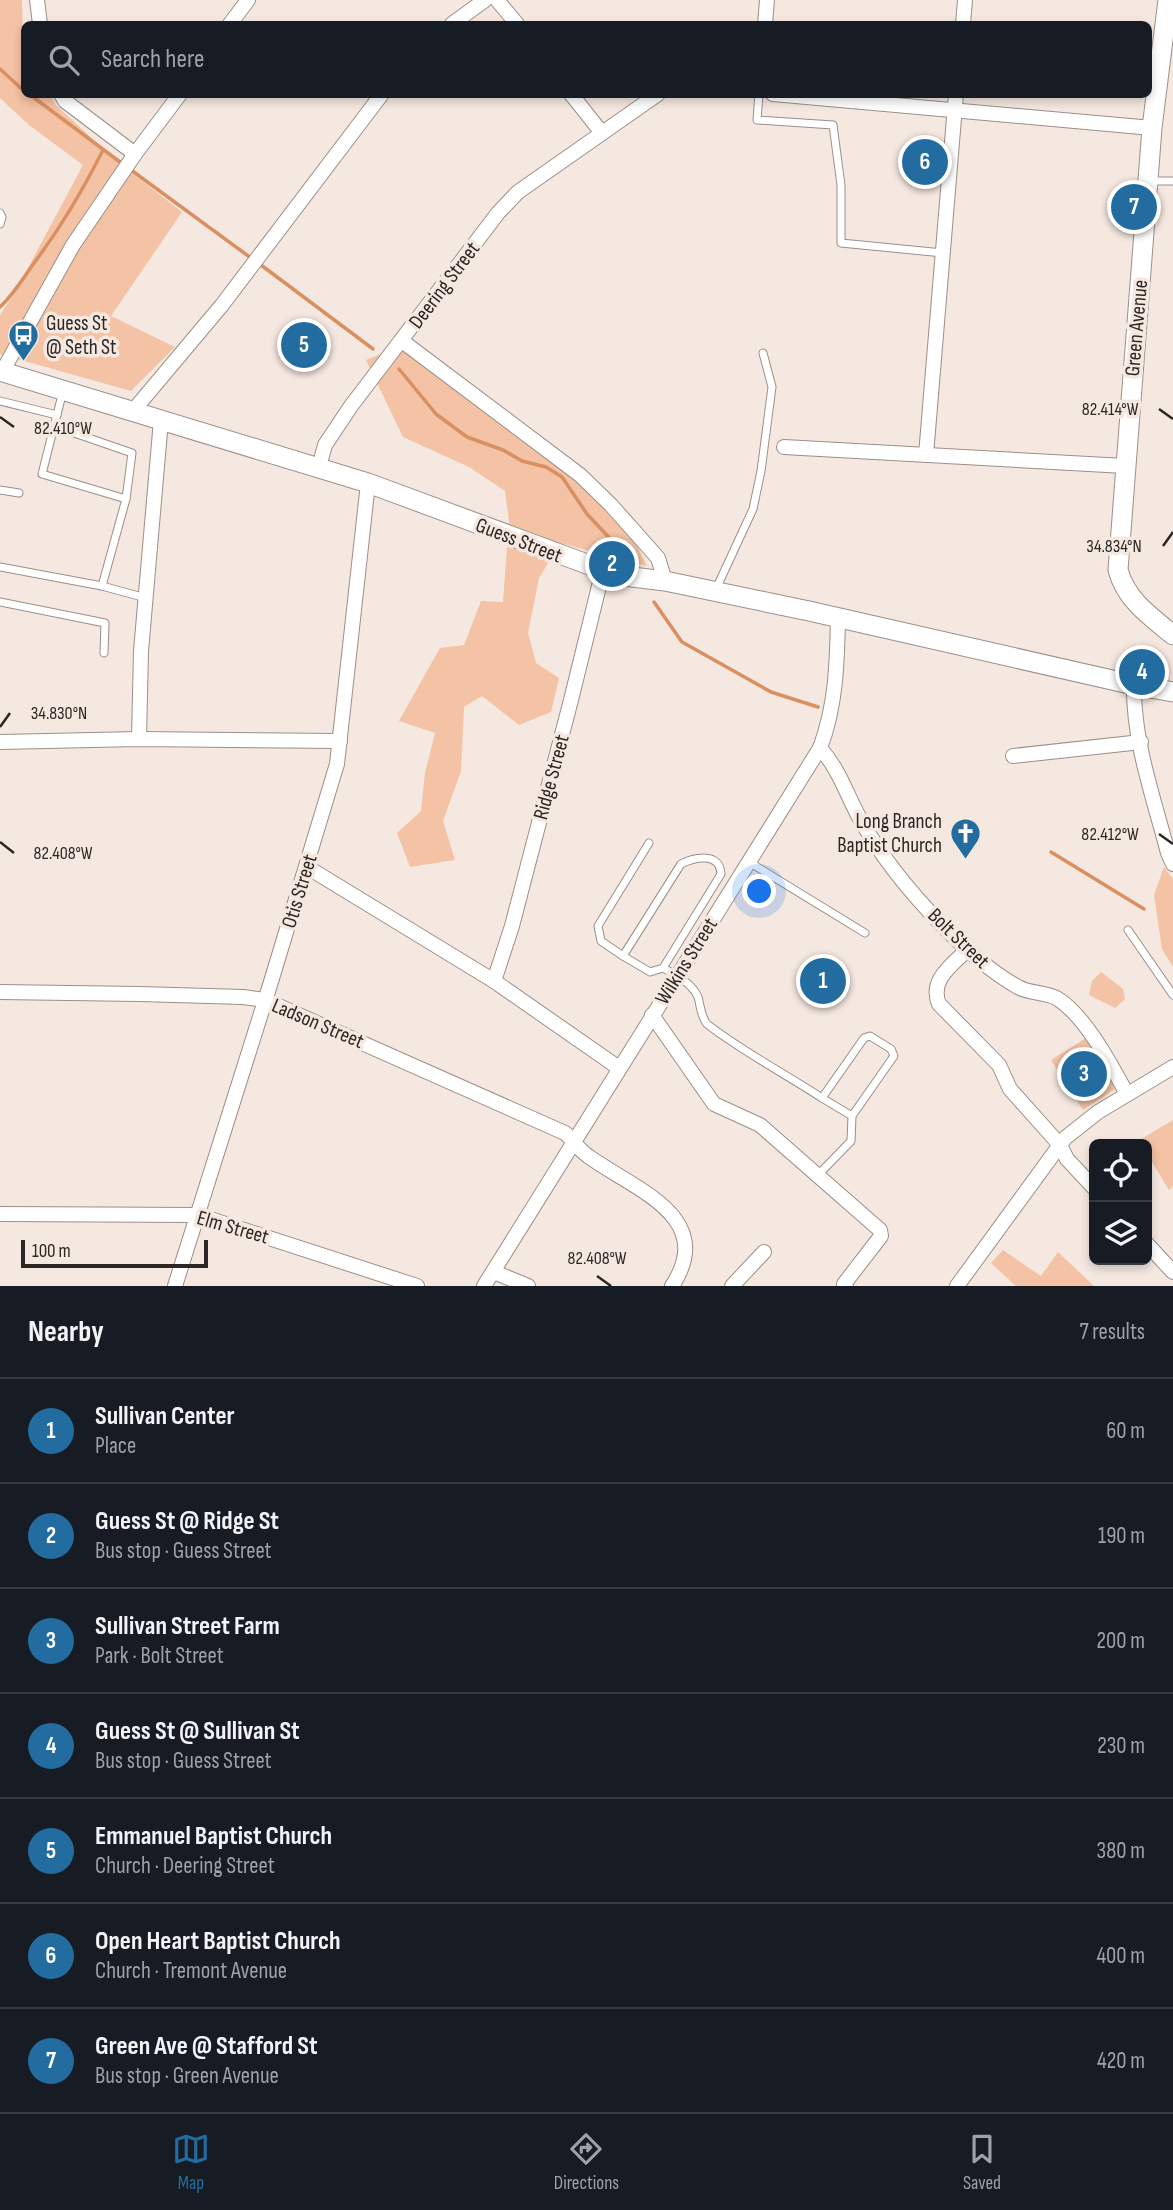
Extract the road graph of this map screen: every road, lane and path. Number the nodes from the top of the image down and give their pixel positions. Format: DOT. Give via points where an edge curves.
graph roads {
  1 [pos="37,0"];
  2 [pos="248,0"];
  3 [pos="485,0"];
  4 [pos="497,0"];
  5 [pos="767,0"];
  6 [pos="965,0"];
  7 [pos="1168,0"];
  8 [pos="40,21"];
  9 [pos="232,21"];
  10 [pos="456,21"];
  11 [pos="514,21"];
  12 [pos="765,21"];
  13 [pos="963,21"];
  14 [pos="65,98"];
  15 [pos="177,98"];
  16 [pos="379,98"];
  17 [pos="574,98"];
  18 [pos="653,98"];
  19 [pos="759,98"];
  20 [pos="818,98"];
  21 [pos="956,98"];
  22 [pos="955,110"];
  23 [pos="1152,128"];
  24 [pos="602,133"];
  25 [pos="135,154"];
  26 [pos="1147,181"];
  27 [pos="1173,181"];
  28 [pos="0,212"];
  29 [pos="0,224"];
  30 [pos="943,253"];
  31 [pos="402,341"];
  32 [pos="763,353"];
  33 [pos="1,372"];
  34 [pos="63,391"];
  35 [pos="0,401"];
  36 [pos="133,411"];
  37 [pos="57,415"];
  38 [pos="161,420"];
  39 [pos="54,426"];
  40 [pos="784,447"];
  41 [pos="926,454"];
  42 [pos="1125,466"];
  43 [pos="319,467"];
  44 [pos="368,483"];
  45 [pos="0,490"];
  46 [pos="19,493"];
  47 [pos="127,499"];
  48 [pos="0,567"];
  49 [pos="603,570"];
  50 [pos="665,581"];
  51 [pos="102,586"];
  52 [pos="715,593"];
  53 [pos="146,598"];
  54 [pos="0,602"];
  55 [pos="838,619"];
  56 [pos="1173,635"];
  57 [pos="104,653"];
  58 [pos="1134,685"];
  59 [pos="1173,692"];
  60 [pos="139,739"];
  61 [pos="340,741"];
  62 [pos="0,742"];
  63 [pos="1140,742"];
  64 [pos="820,748"];
  65 [pos="1013,756"];
  66 [pos="649,843"];
  67 [pos="748,862"];
  68 [pos="1173,864"];
  69 [pos="307,867"];
  70 [pos="1128,930"];
  71 [pos="864,933"];
  72 [pos="967,950"];
  73 [pos="623,956"];
  74 [pos="663,968"];
  75 [pos="677,976"];
  76 [pos="495,981"];
  77 [pos="0,992"];
  78 [pos="1173,995"];
  79 [pos="265,1000"];
  80 [pos="652,1015"];
  81 [pos="1173,1067"];
  82 [pos="619,1068"];
  83 [pos="1127,1094"];
  84 [pos="822,1097"];
  85 [pos="852,1116"];
  86 [pos="573,1141"];
  87 [pos="1060,1145"];
  88 [pos="818,1175"];
  89 [pos="1089,1183"];
  90 [pos="0,1214"];
  91 [pos="198,1215"];
  92 [pos="1152,1249"];
  93 [pos="764,1252"];
  94 [pos="494,1272"];
  95 [pos="1173,1272"];
  96 [pos="175,1286"];
  97 [pos="417,1286"];
  98 [pos="484,1286"];
  99 [pos="528,1286"];
  100 [pos="672,1286"];
  101 [pos="732,1286"];
  102 [pos="846,1286"];
  103 [pos="957,1286"];
  1 -- 8 [label="street"];
  2 -- 9 [label="street"];
  3 -- 10 [label="street"];
  4 -- 11 [label="street"];
  5 -- 12 [label="street"];
  6 -- 13 [label="street"];
  7 -- 23 [label="street, Green Avenue"];
  14 -- 25 [label="street"];
  15 -- 25 [label="street"];
  16 -- 36 [label="street" via="256,261"];
  17 -- 24 [label="street"];
  18 -- 24 [label="street, Deering Street"];
  19 -- 30 [label="lane" via="757,120 833,125 841,186 841,243"];
  20 -- 22 [label="street"];
  21 -- 22 [label="street"];
  22 -- 23 [label="street"];
  22 -- 30 [label="street"];
  23 -- 26 [label="street, Green Avenue"];
  24 -- 31 [label="street, Deering Street" via="518,192"];
  25 -- 33 [label="street" via="73,245"];
  26 -- 27 [label="lane"];
  26 -- 42 [label="street, Green Avenue"];
  28 -- 29 [label="lane"];
  30 -- 41 [label="street"];
  31 -- 43 [label="street, Deering Street" via="324,445"];
  31 -- 50 [label="street" via="580,475 658,558"];
  32 -- 52 [label="lane" via="772,387 761,471 753,509"];
  33 -- 34 [label="street, Guess Street"];
  34 -- 36 [label="street, Guess Street"];
  34 -- 37 [label="lane"];
  35 -- 37 [label="lane"];
  36 -- 38 [label="street, Guess Street"];
  37 -- 39 [label="lane"];
  38 -- 43 [label="street, Guess Street"];
  38 -- 53 [label="street"];
  39 -- 47 [label="lane" via="132,453"];
  39 -- 47 [label="lane" via="42,474"];
  40 -- 41 [label="street"];
  41 -- 42 [label="street"];
  42 -- 56 [label="street, Green Avenue" via="1118,570 1137,604"];
  43 -- 44 [label="street, Guess Street"];
  44 -- 49 [label="street, Guess Street"];
  44 -- 61 [label="street, Otis Street"];
  45 -- 46 [label="lane"];
  47 -- 51 [label="lane"];
  48 -- 51 [label="lane"];
  49 -- 50 [label="street, Guess Street"];
  49 -- 76 [label="street, Ridge Street"];
  50 -- 52 [label="street, Guess Street"];
  51 -- 53 [label="lane"];
  52 -- 55 [label="street, Guess Street"];
  53 -- 60 [label="street"];
  54 -- 57 [label="lane" via="105,623"];
  55 -- 58 [label="street, Guess Street"];
  55 -- 64 [label="street, Wilkins Street" via="835,693"];
  58 -- 59 [label="street, Guess Street"];
  58 -- 63 [label="street"];
  60 -- 61 [label="street"];
  60 -- 62 [label="street"];
  61 -- 69 [label="street, Otis Street"];
  63 -- 65 [label="street"];
  63 -- 68 [label="street"];
  64 -- 67 [label="street, Wilkins Street"];
  64 -- 72 [label="street, Bolt Street" via="842,777 885,859"];
  66 -- 73 [label="lane" via="598,926 601,941"];
  67 -- 71 [label="lane"];
  67 -- 75 [label="street, Wilkins Street"];
  69 -- 76 [label="street"];
  69 -- 79 [label="street, Otis Street"];
  70 -- 78 [label="lane"];
  72 -- 83 [label="street, Bolt Street" via="1020,988 1057,998 1091,1035"];
  72 -- 87 [label="street" via="939,980 939,1004 999,1065 1010,1089"];
  73 -- 74 [label="lane" via="650,972"];
  73 -- 74 [label="lane" via="681,864 711,858 718,862 721,874"];
  74 -- 75 [label="lane"];
  75 -- 80 [label="street, Wilkins Street"];
  75 -- 84 [label="lane" via="697,995 708,1024"];
  76 -- 82 [label="street"];
  77 -- 79 [label="street, Ladson Street"];
  79 -- 86 [label="street, Ladson Street" via="565,1133"];
  79 -- 91 [label="street, Otis Street"];
  80 -- 82 [label="street, Wilkins Street"];
  80 -- 88 [label="street" via="714,1104 760,1125"];
  81 -- 83 [label="street"];
  82 -- 86 [label="street, Wilkins Street"];
  83 -- 87 [label="street" via="1076,1127"];
  84 -- 85 [label="lane"];
  84 -- 85 [label="lane" via="864,1038 870,1036 891,1049 894,1056"];
  85 -- 88 [label="lane" via="851,1140"];
  86 -- 94 [label="street, Wilkins Street"];
  86 -- 100 [label="street, Ladson Street" via="585,1155 674,1216 686,1250"];
  87 -- 89 [label="street"];
  87 -- 103 [label="street"];
  88 -- 102 [label="street" via="880,1230 881,1236"];
  90 -- 91 [label="street, Elm Street"];
  91 -- 96 [label="street, Otis Street"];
  91 -- 97 [label="street, Elm Street"];
  92 -- 95 [label="street"];
  93 -- 101 [label="street"];
  94 -- 98 [label="street, Wilkins Street"];
  94 -- 99 [label="street"];
}
